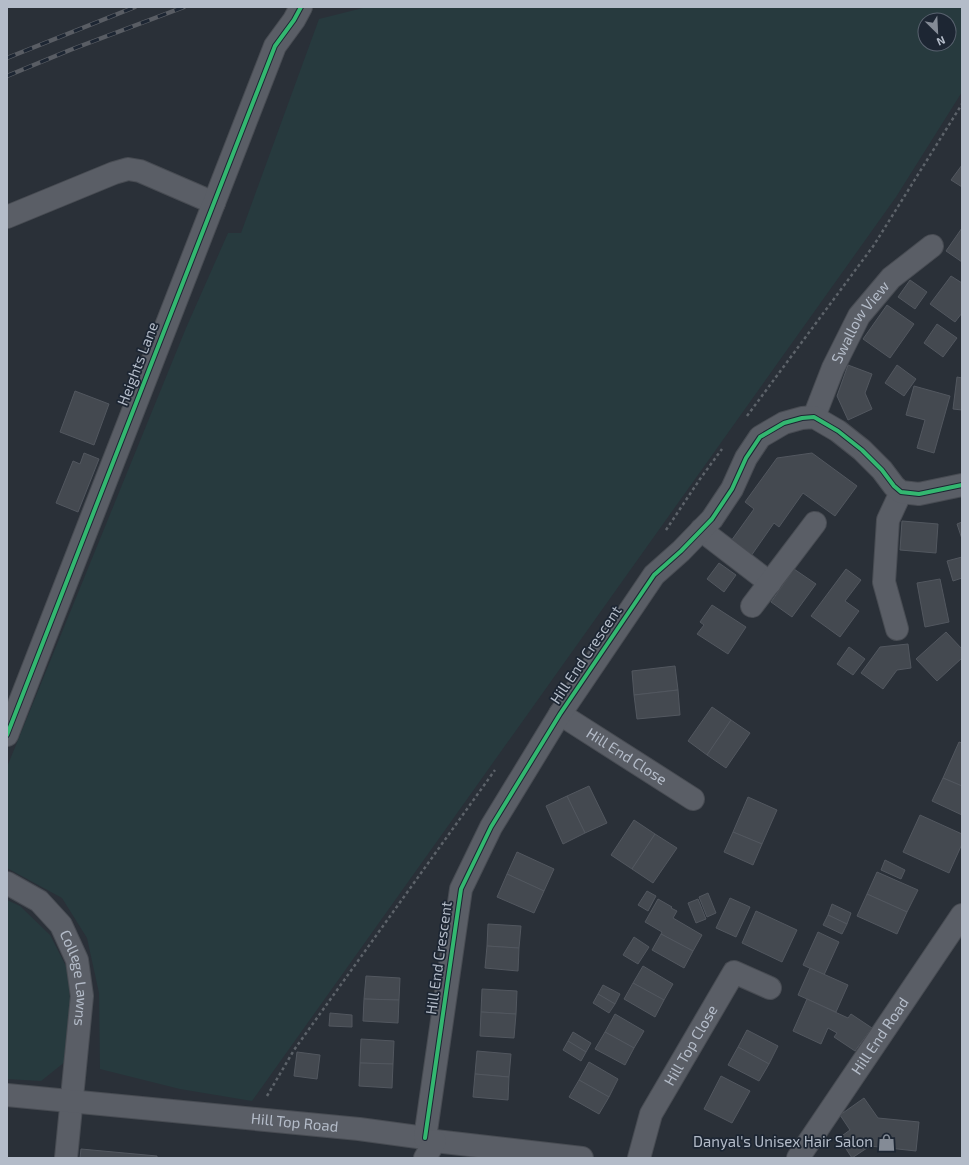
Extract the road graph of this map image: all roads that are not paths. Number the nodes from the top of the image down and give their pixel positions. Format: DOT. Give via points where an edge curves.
graph roads {
  1 [pos="301,7"];
  2 [pos="214,203"];
  3 [pos="7,217"];
  4 [pos="932,246"];
  5 [pos="814,417"];
  6 [pos="962,486"];
  7 [pos="901,492"];
  8 [pos="815,523"];
  9 [pos="701,530"];
  10 [pos="770,582"];
  11 [pos="752,606"];
  12 [pos="897,629"];
  13 [pos="560,714"];
  14 [pos="7,735"];
  15 [pos="693,799"];
  16 [pos="7,884"];
  17 [pos="962,914"];
  18 [pos="770,988"];
  19 [pos="7,1096"];
  20 [pos="71,1102"];
  21 [pos="429,1146"];
  22 [pos="66,1158"];
  23 [pos="582,1158"];
  24 [pos="639,1158"];
  25 [pos="798,1158"];
  1 -- 2 [label="street, Heights Lane" via="275,46"];
  2 -- 3 [label="street" via="140,171 128,169"];
  2 -- 14 [label="street, Heights Lane"];
  4 -- 5 [label="street, Swallow View" via="891,278 859,316 833,368"];
  5 -- 7 [label="street" via="838,431 862,450"];
  5 -- 9 [label="street, Hill End Crescent" via="784,423 760,437 746,458 732,489"];
  6 -- 7 [label="street" via="919,494"];
  7 -- 12 [label="street" via="888,520 884,582"];
  8 -- 10 [label="street"];
  9 -- 10 [label="street"];
  9 -- 13 [label="street, Hill End Crescent" via="681,552 654,575"];
  10 -- 11 [label="street"];
  13 -- 15 [label="street, Hill End Close"];
  13 -- 21 [label="street, Hill End Crescent" via="490,827 461,889"];
  16 -- 20 [label="street, College Lawns" via="40,901 61,925 77,960 82,996"];
  17 -- 25 [label="street, Hill End Road"];
  18 -- 24 [label="street, Hill Top Close" via="734,972 651,1114"];
  19 -- 20 [label="street, Hill Top Road"];
  20 -- 21 [label="street, Hill Top Road" via="359,1129"];
  20 -- 22 [label="street, College Lawns"];
  21 -- 23 [label="street, Hill Top Road"];
}
